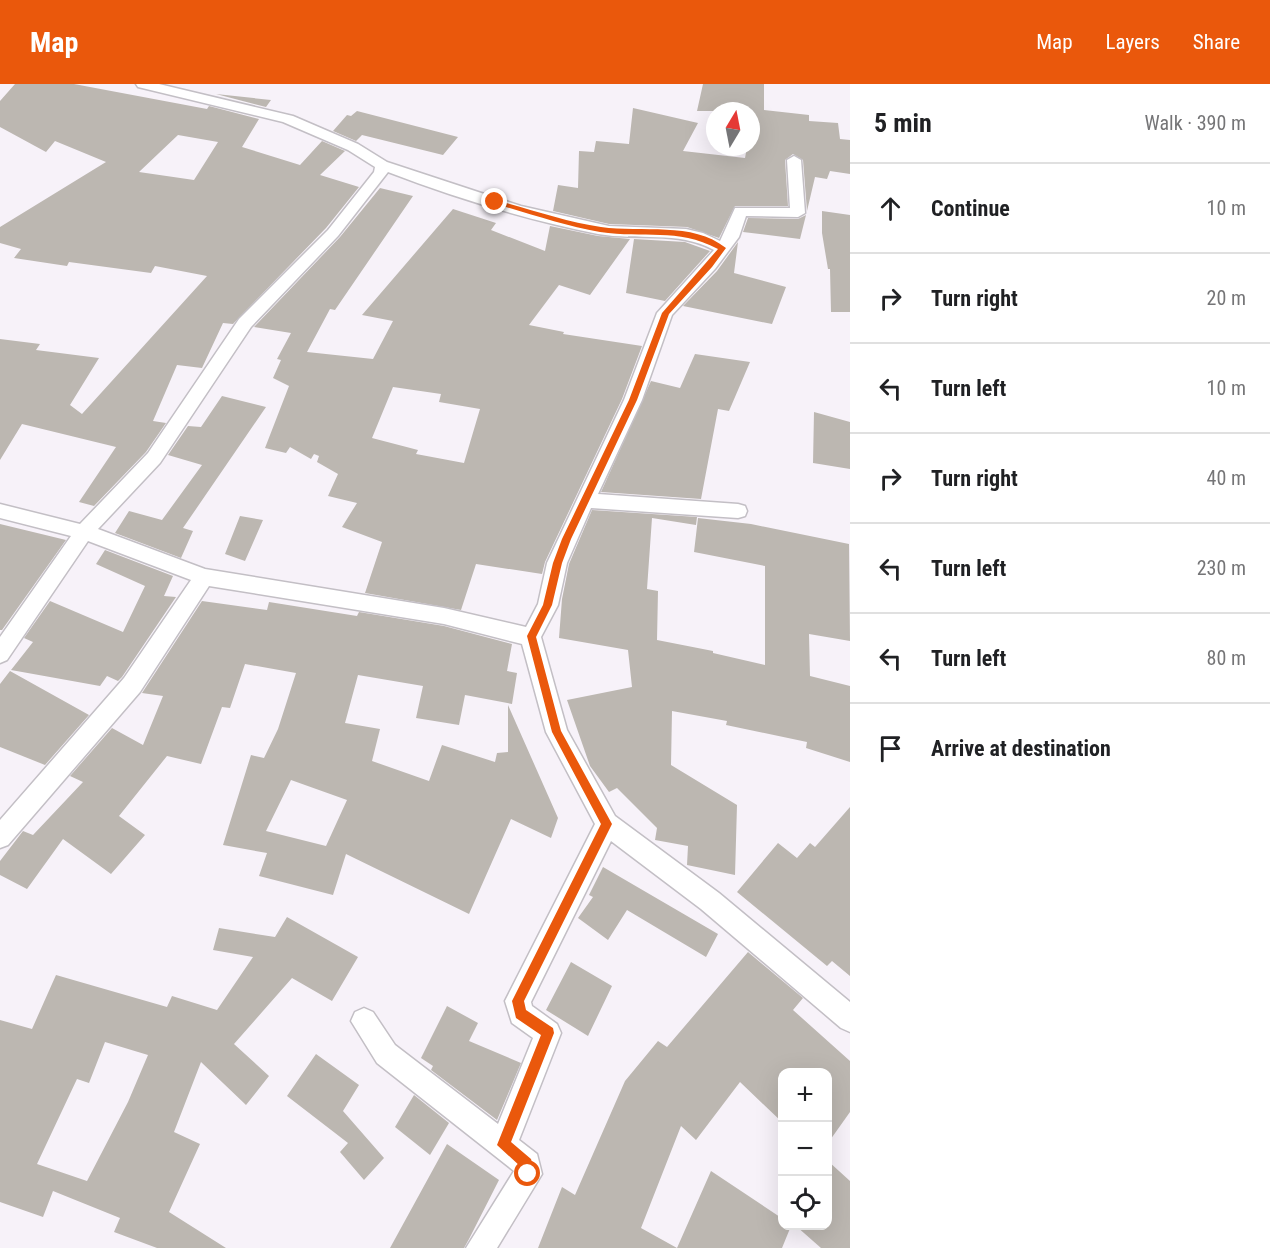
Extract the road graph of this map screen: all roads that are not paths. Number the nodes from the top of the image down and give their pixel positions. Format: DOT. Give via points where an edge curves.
graph roads {
  1 [pos="143,84"];
  2 [pos="794,160"];
  3 [pos="382,165"];
  4 [pos="722,248"];
  5 [pos="585,500"];
  6 [pos="0,511"];
  7 [pos="738,511"];
  8 [pos="84,532"];
  9 [pos="204,577"];
  10 [pos="531,636"];
  11 [pos="0,654"];
  12 [pos="607,824"];
  13 [pos="0,837"];
  14 [pos="850,1020"];
  15 [pos="364,1021"];
  16 [pos="503,1145"];
  17 [pos="480,1248"];
  1 -- 3 [label="street" via="288,119 353,147"];
  2 -- 4 [label="street" via="798,213 740,211"];
  3 -- 4 [label="street" via="426,182 600,230 676,232 700,237"];
  3 -- 8 [label="street" via="381,172 333,233 245,323 154,458"];
  4 -- 5 [label="street" via="665,313 633,400"];
  5 -- 7 [label="street"];
  5 -- 10 [label="street" via="557,563 548,605"];
  6 -- 8 [label="street"];
  8 -- 9 [label="street"];
  8 -- 11 [label="street"];
  9 -- 10 [label="street" via="444,616"];
  9 -- 13 [label="street" via="132,685"];
  10 -- 12 [label="street" via="557,732"];
  12 -- 14 [label="street" via="710,901"];
  12 -- 16 [label="street" via="518,1001 521,1014 548,1033 548,1038"];
  15 -- 16 [label="street" via="386,1054"];
  16 -- 17 [label="street" via="527,1164 528,1174"];
}
